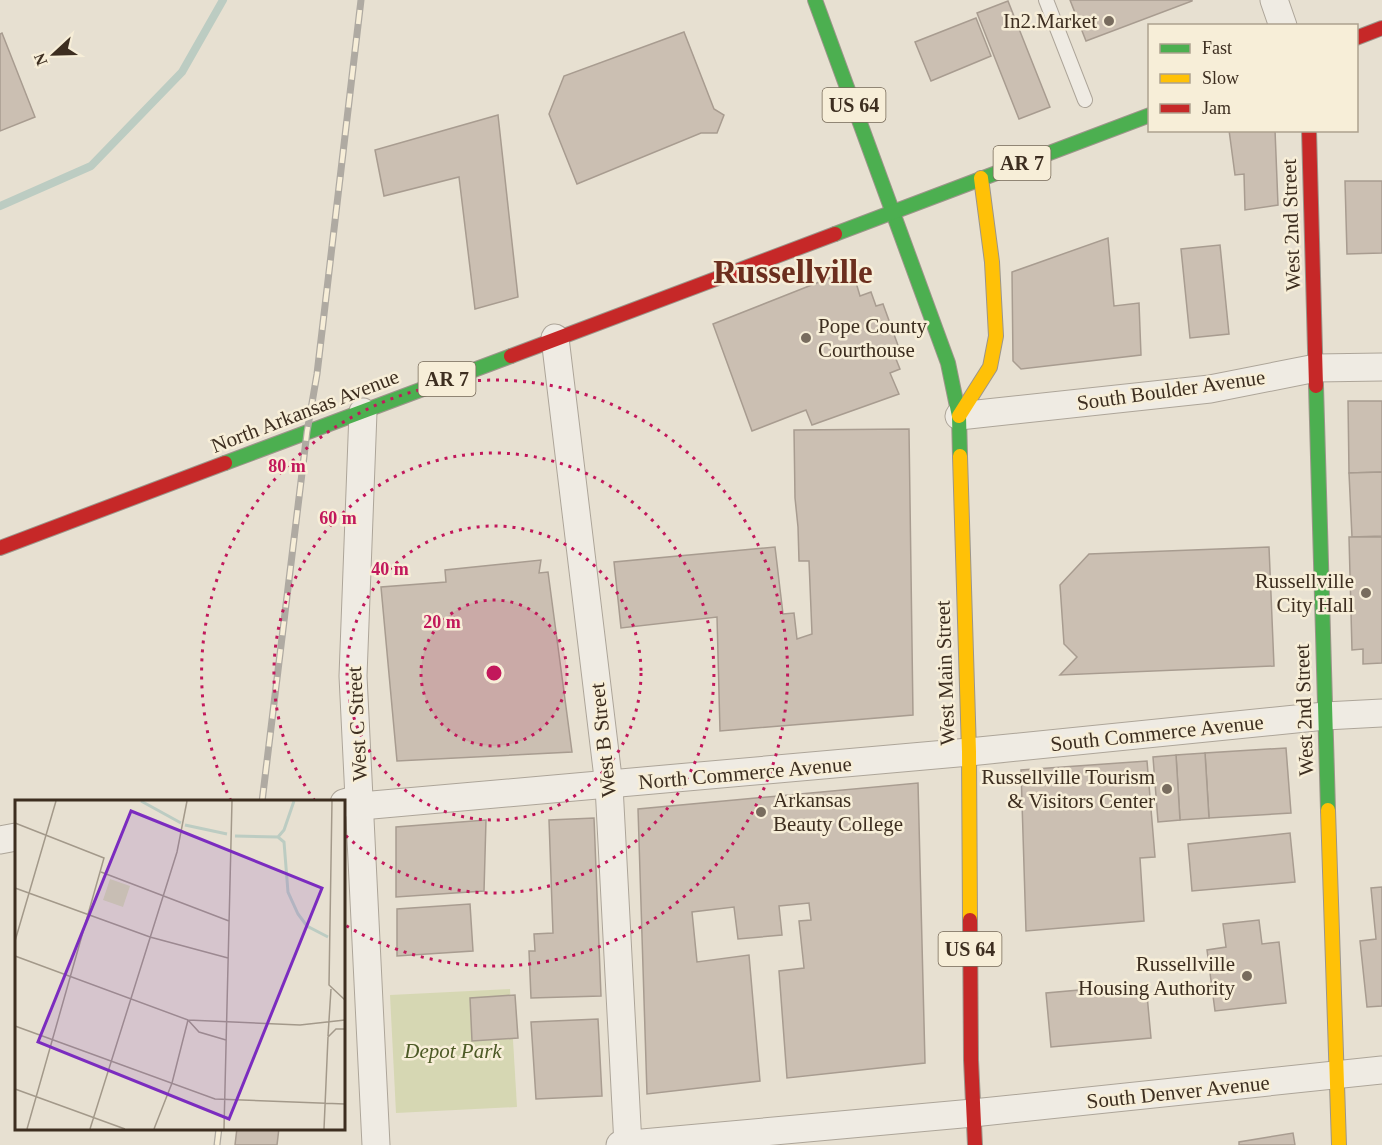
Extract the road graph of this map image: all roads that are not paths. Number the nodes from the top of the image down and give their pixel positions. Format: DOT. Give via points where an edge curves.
graph roads {
  1 [pos="815,0"];
  2 [pos="1046,0"];
  3 [pos="1274,0"];
  4 [pos="1282,24"];
  5 [pos="1382,28"];
  6 [pos="1358,37"];
  7 [pos="1085,100"];
  8 [pos="1148,115"];
  9 [pos="1309,132"];
  10 [pos="981,178"];
  11 [pos="894,210"];
  12 [pos="555,338"];
  13 [pos="1382,367"];
  14 [pos="1316,368"];
  15 [pos="363,412"];
  16 [pos="959,416"];
  17 [pos="0,548"];
  18 [pos="1382,713"];
  19 [pos="1325,716"];
  20 [pos="969,752"];
  21 [pos="609,786"];
  22 [pos="352,805"];
  23 [pos="15,837"];
  24 [pos="0,840"];
  25 [pos="1382,1070"];
  26 [pos="1336,1075"];
  27 [pos="973,1113"];
  28 [pos="376,1145"];
  29 [pos="626,1145"];
  30 [pos="975,1145"];
  31 [pos="1339,1145"];
  1 -- 11 [label="main road, US 64"];
  2 -- 7 [label="lane"];
  3 -- 4 [label="street"];
  5 -- 6 [label="main road"];
  8 -- 10 [label="main road, AR 7"];
  9 -- 14 [label="main road, West 2nd Street"];
  10 -- 11 [label="main road, AR 7"];
  10 -- 16 [label="main road" via="992,262 996,336 990,367"];
  11 -- 12 [label="main road, North Arkansas Avenue / AR 7"];
  11 -- 16 [label="main road, West Main Street / US 64" via="948,363"];
  12 -- 15 [label="main road, North Arkansas Avenue / AR 7"];
  12 -- 21 [label="street, West B Street"];
  13 -- 14 [label="street, South Boulder Avenue"];
  14 -- 16 [label="street, South Boulder Avenue" via="1210,389"];
  14 -- 19 [label="main road, West 2nd Street"];
  15 -- 17 [label="main road, North Arkansas Avenue / AR 7"];
  15 -- 22 [label="street, West C Street"];
  16 -- 20 [label="main road, West Main Street / US 64"];
  18 -- 19 [label="street, South Commerce Avenue"];
  19 -- 20 [label="street, South Commerce Avenue"];
  19 -- 26 [label="main road, West 2nd Street"];
  20 -- 21 [label="street, North Commerce Avenue"];
  20 -- 27 [label="main road, West Main Street / US 64"];
  21 -- 22 [label="street, North Commerce Avenue"];
  21 -- 29 [label="street, West B Street"];
  22 -- 28 [label="street, West C Street"];
  23 -- 24 [label="street"];
  25 -- 26 [label="street, South Denver Avenue"];
  26 -- 27 [label="street, South Denver Avenue"];
  26 -- 31 [label="main road, West 2nd Street"];
  27 -- 29 [label="street, South Denver Avenue"];
  27 -- 30 [label="main road, West Main Street / US 64"];
}
